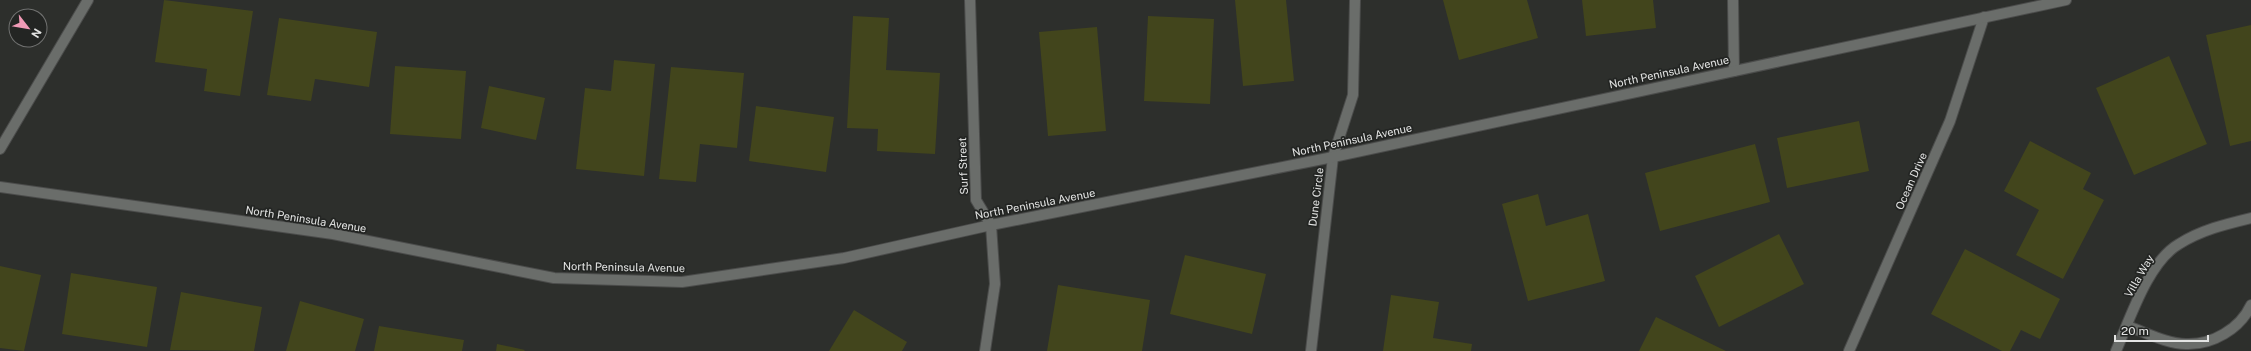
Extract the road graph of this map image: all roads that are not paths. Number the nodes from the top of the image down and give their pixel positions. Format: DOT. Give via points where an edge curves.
graph roads {
  1 [pos="88,0"];
  2 [pos="970,0"];
  3 [pos="1355,0"];
  4 [pos="1733,0"];
  5 [pos="2066,0"];
  6 [pos="1984,17"];
  7 [pos="1734,71"];
  8 [pos="0,149"];
  9 [pos="1333,157"];
  10 [pos="0,187"];
  11 [pos="2251,218"];
  12 [pos="991,224"];
  13 [pos="2251,305"];
  14 [pos="2127,326"];
  15 [pos="985,351"];
  16 [pos="1311,351"];
  17 [pos="1849,351"];
  18 [pos="2116,351"];
  1 -- 8 [label="street"];
  2 -- 12 [label="street, Surf Street" via="976,200"];
  3 -- 9 [label="street, Dune Circle" via="1353,95"];
  4 -- 7 [label="street"];
  5 -- 6 [label="street, North Peninsula Avenue"];
  6 -- 7 [label="street, North Peninsula Avenue"];
  6 -- 17 [label="street, Ocean Drive" via="1950,120"];
  7 -- 9 [label="street, North Peninsula Avenue"];
  9 -- 12 [label="street, North Peninsula Avenue"];
  9 -- 16 [label="street, Dune Circle"];
  10 -- 12 [label="street, North Peninsula Avenue" via="333,234 554,278 682,282 844,258"];
  11 -- 14 [label="street, Villa Way" via="2208,229 2178,244 2158,262"];
  12 -- 15 [label="street, Surf Street" via="995,284"];
  13 -- 14 [label="street" via="2236,327 2219,337 2202,342 2186,344"];
  14 -- 18 [label="street, Villa Way"];
}
